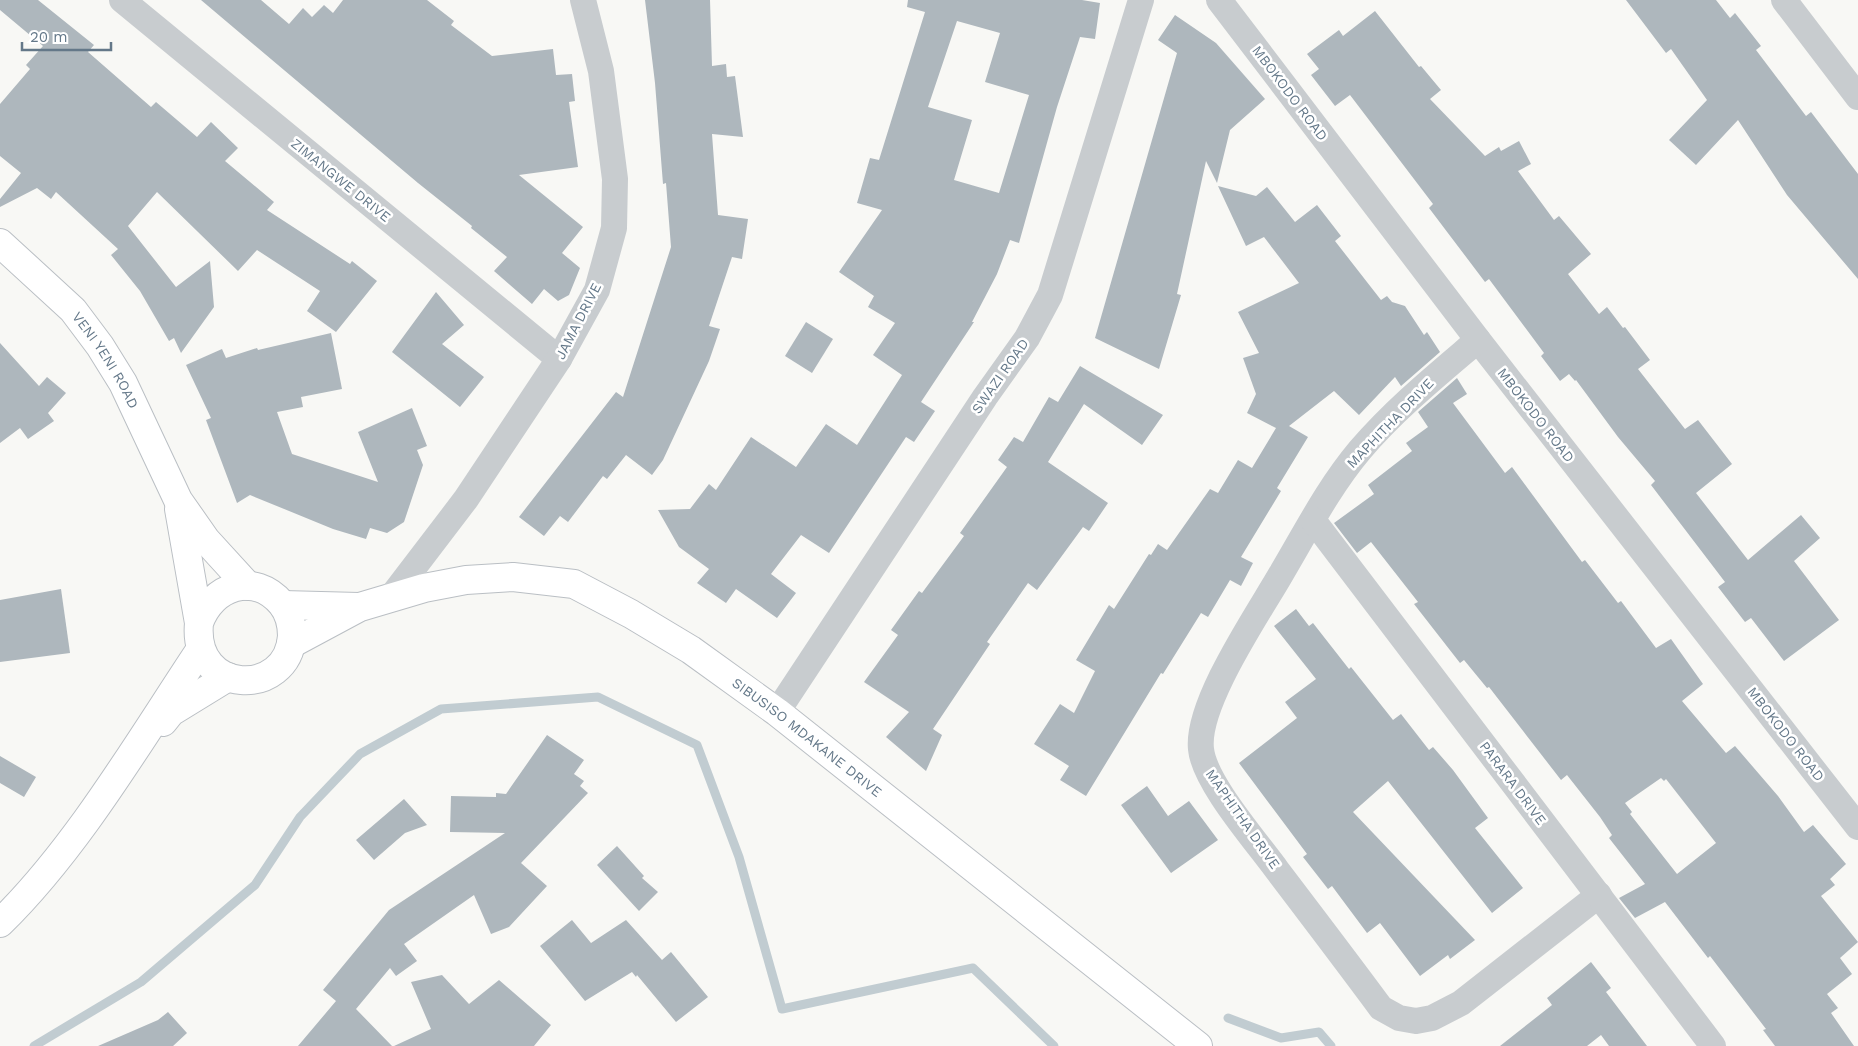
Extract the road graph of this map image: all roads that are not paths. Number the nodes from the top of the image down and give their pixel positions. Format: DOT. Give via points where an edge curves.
graph roads {
  1 [pos="122,0"];
  2 [pos="1141,0"];
  3 [pos="1218,0"];
  4 [pos="1784,0"];
  5 [pos="580,1"];
  6 [pos="1858,97"];
  7 [pos="0,243"];
  8 [pos="1478,340"];
  9 [pos="559,359"];
  10 [pos="178,500"];
  11 [pos="1313,520"];
  12 [pos="248,586"];
  13 [pos="392,596"];
  14 [pos="283,605"];
  15 [pos="360,607"];
  16 [pos="199,636"];
  17 [pos="291,644"];
  18 [pos="228,677"];
  19 [pos="777,712"];
  20 [pos="116,776"];
  21 [pos="1858,827"];
  22 [pos="1599,895"];
  23 [pos="0,923"];
  24 [pos="1198,1046"];
  25 [pos="1713,1046"];
  1 -- 9 [label="street, ZIMANGWE DRIVE"];
  2 -- 19 [label="street, SWAZI ROAD" via="1050,295 1027,338"];
  3 -- 8 [label="street, MBOKODO ROAD"];
  4 -- 6 [label="street"];
  5 -- 9 [label="street, JAMA DRIVE" via="601,71 615,178 614,228 597,290"];
  7 -- 10 [label="street, VENI YENI ROAD" via="73,310 100,346 124,383"];
  8 -- 11 [label="street, MAPHITHA DRIVE" via="1411,397 1361,449 1332,486"];
  8 -- 21 [label="street, MBOKODO ROAD"];
  9 -- 13 [label="street, JAMA DRIVE" via="466,498"];
  10 -- 12 [label="street, VENI YENI ROAD" via="206,540"];
  10 -- 16 [label="street, VENI YENI ROAD"];
  11 -- 22 [label="street, PARARA DRIVE"];
  11 -- 22 [label="street, MAPHITHA DRIVE" via="1226,667 1206,714 1200,749 1216,786 1240,821 1381,1008 1399,1018 1416,1021 1432,1018 1454,1007"];
  12 -- 14 [label="street, VENI YENI ROAD" via="274,595"];
  12 -- 16 [label="street" via="235,587 211,600 203,610"];
  13 -- 15 [label="street, SIBUSISO MDAKANE DRIVE"];
  13 -- 19 [label="street, SIBUSISO MDAKANE DRIVE" via="466,580 512,577 574,584 690,650"];
  14 -- 15 [label="street, SIBUSISO MDAKANE DRIVE"];
  14 -- 17 [label="street" via="292,630"];
  15 -- 17 [label="street, SIBUSISO MDAKANE DRIVE"];
  16 -- 18 [label="street, VENI YENI ROAD" via="207,662"];
  16 -- 20 [label="street"];
  17 -- 18 [label="street, VENI YENI ROAD" via="278,667 267,675 254,680"];
  18 -- 20 [label="street" via="171,712"];
  19 -- 24 [label="street, SIBUSISO MDAKANE DRIVE"];
  20 -- 23 [label="street" via="71,839"];
  22 -- 25 [label="street, PARARA DRIVE"];
}
